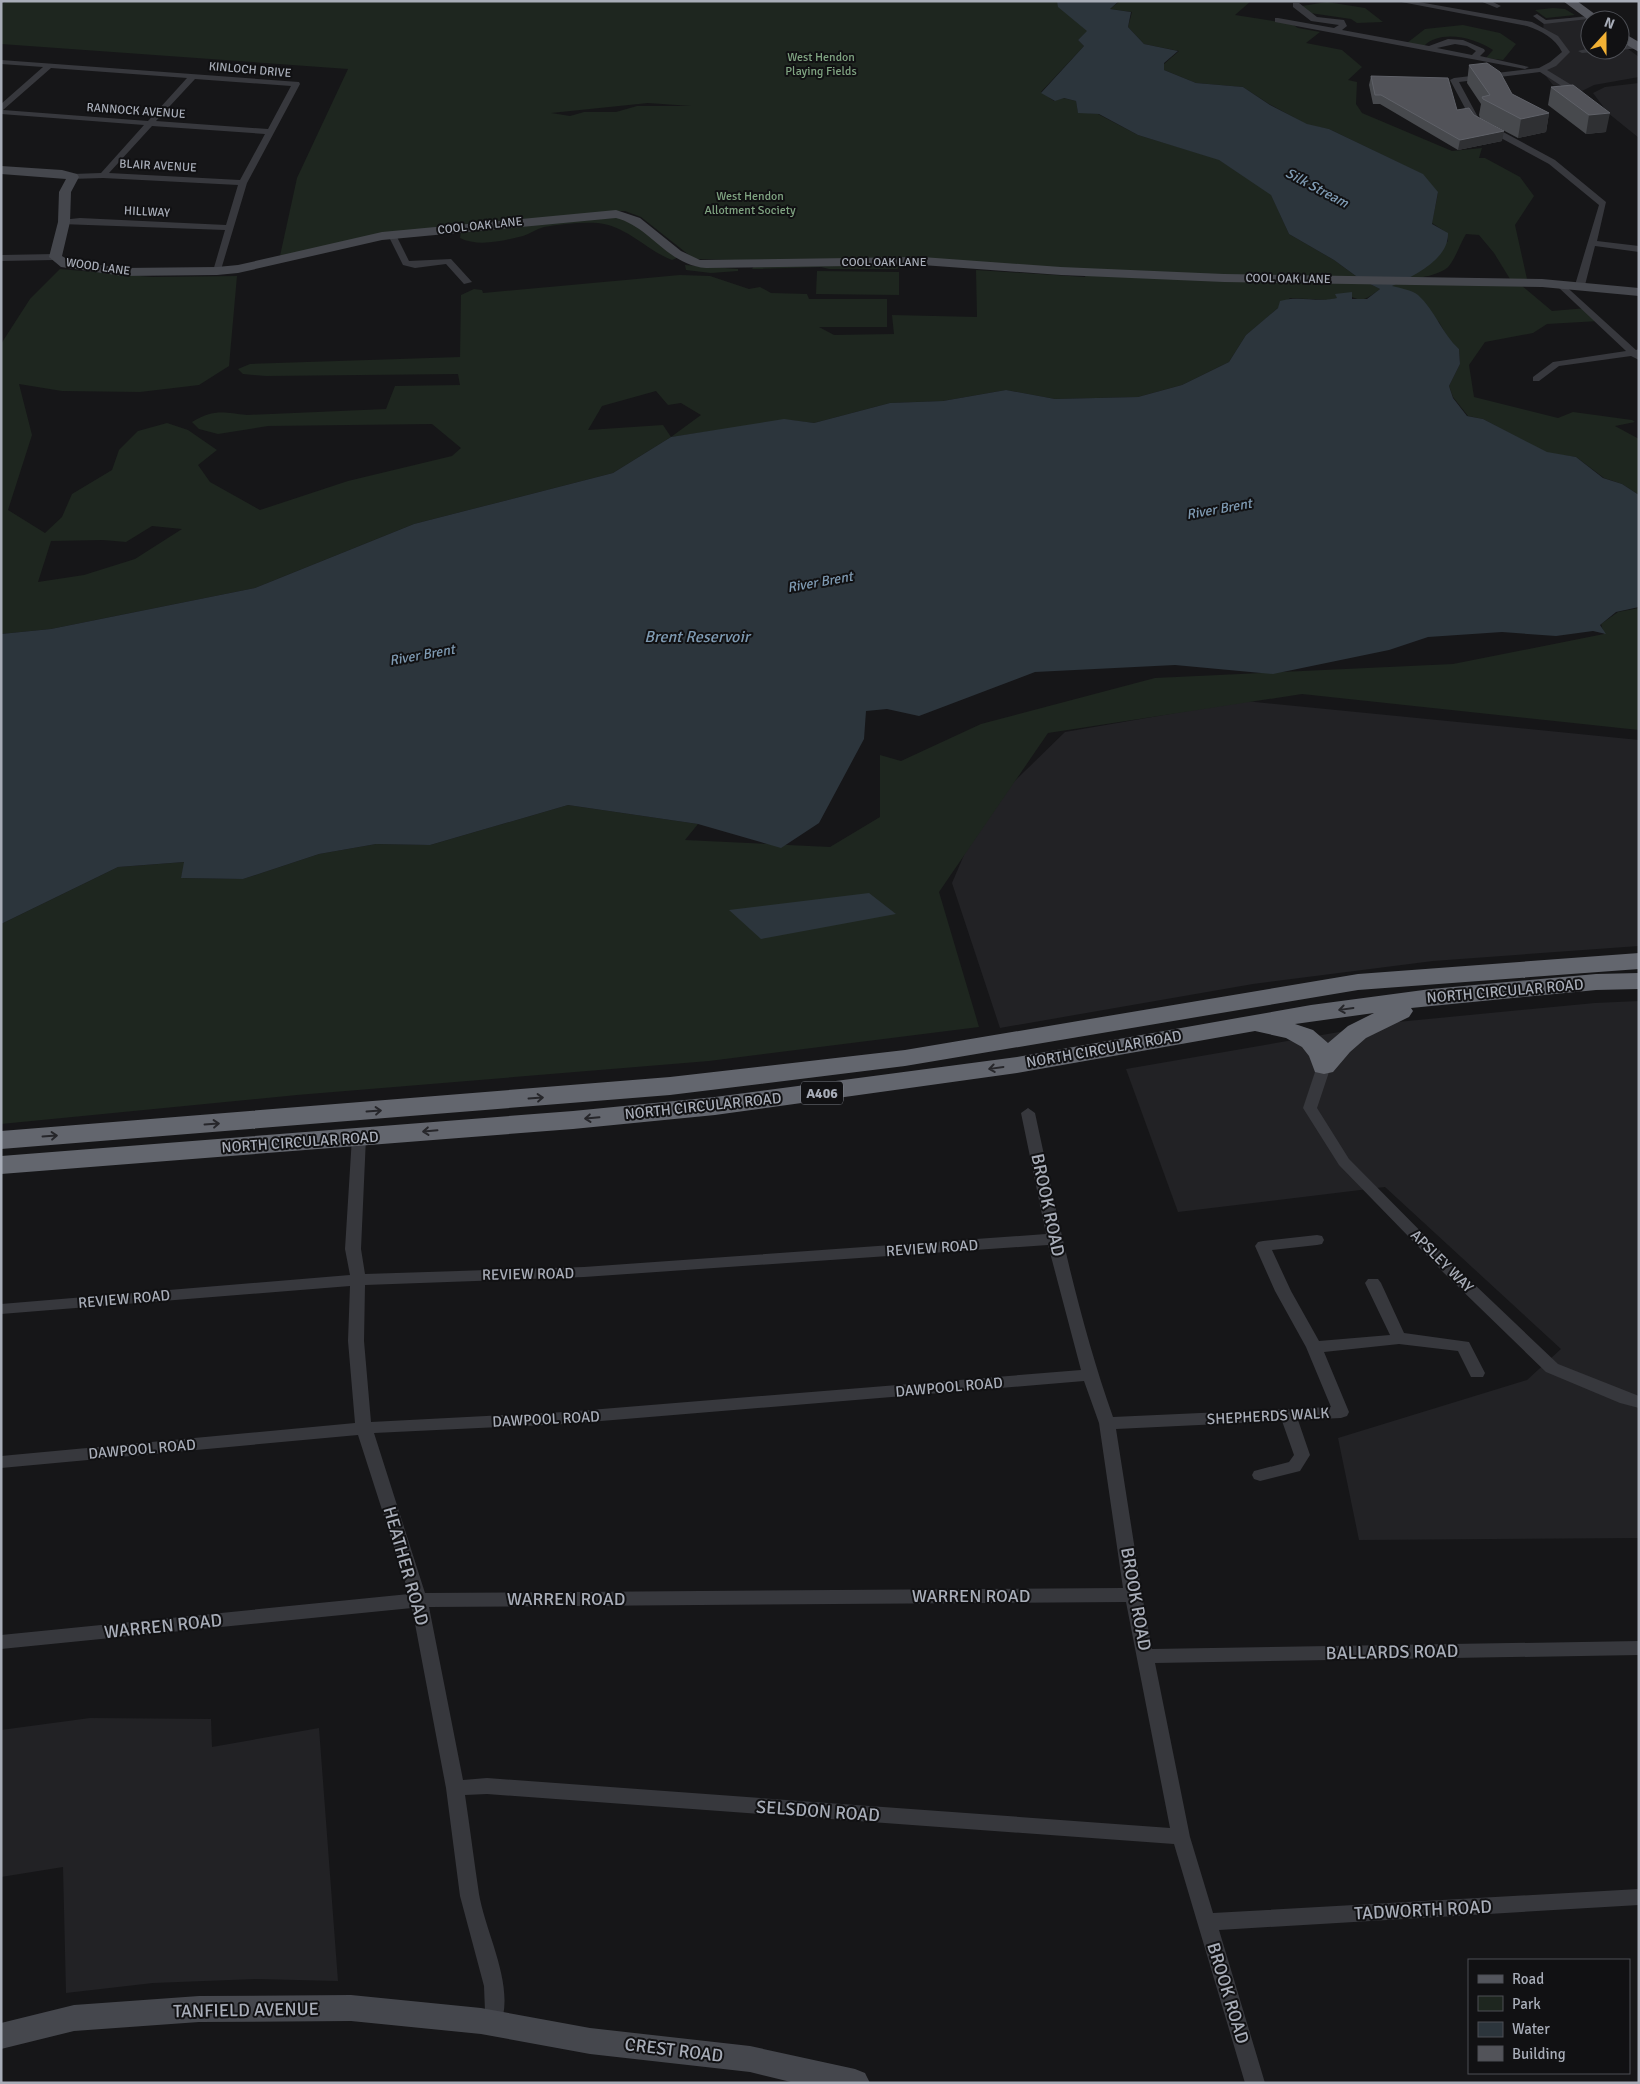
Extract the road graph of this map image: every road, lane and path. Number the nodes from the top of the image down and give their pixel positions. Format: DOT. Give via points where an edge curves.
graph roads {
  1 [pos="1399,1"];
  2 [pos="1483,1"];
  3 [pos="1569,1"];
  4 [pos="1296,5"];
  5 [pos="1497,6"];
  6 [pos="1582,10"];
  7 [pos="1537,16"];
  8 [pos="1315,19"];
  9 [pos="1278,20"];
  10 [pos="1580,20"];
  11 [pos="1302,24"];
  12 [pos="1335,31"];
  13 [pos="1430,49"];
  14 [pos="1474,57"];
  15 [pos="1,62"];
  16 [pos="50,65"];
  17 [pos="1541,70"];
  18 [pos="193,76"];
  19 [pos="1585,96"];
  20 [pos="1,108"];
  21 [pos="1,112"];
  22 [pos="150,123"];
  23 [pos="270,132"];
  24 [pos="1,170"];
  25 [pos="103,175"];
  26 [pos="73,177"];
  27 [pos="242,183"];
  28 [pos="64,222"];
  29 [pos="230,228"];
  30 [pos="392,235"];
  31 [pos="1592,243"];
  32 [pos="1639,249"];
  33 [pos="55,257"];
  34 [pos="1,258"];
  35 [pos="217,271"];
  36 [pos="149,273"];
  37 [pos="467,282"];
  38 [pos="1560,284"];
  39 [pos="1580,285"];
  40 [pos="1639,292"];
  41 [pos="1637,354"];
  42 [pos="1536,379"];
  43 [pos="1639,961"];
  44 [pos="1639,981"];
  45 [pos="1431,997"];
  46 [pos="1245,1024"];
  47 [pos="1324,1066"];
  48 [pos="1028,1113"];
  49 [pos="359,1137"];
  50 [pos="1,1140"];
  51 [pos="1,1165"];
  52 [pos="1054,1239"];
  53 [pos="1317,1240"];
  54 [pos="358,1280"];
  55 [pos="1373,1283"];
  56 [pos="1,1309"];
  57 [pos="1398,1338"];
  58 [pos="1314,1347"];
  59 [pos="1478,1373"];
  60 [pos="1090,1376"];
  61 [pos="1639,1402"];
  62 [pos="1288,1415"];
  63 [pos="1107,1423"];
  64 [pos="364,1428"];
  65 [pos="1,1462"];
  66 [pos="1260,1475"];
  67 [pos="1134,1595"];
  68 [pos="419,1600"];
  69 [pos="1,1642"];
  70 [pos="1639,1648"];
  71 [pos="1146,1656"];
  72 [pos="455,1788"];
  73 [pos="1181,1837"];
  74 [pos="1639,1897"];
  75 [pos="1206,1922"];
  76 [pos="492,2022"];
  77 [pos="1,2036"];
  78 [pos="855,2083"];
  79 [pos="1255,2083"];
  1 -- 17 [label="street" via="1543,28 1563,44 1566,52"];
  2 -- 5 [label="street"];
  3 -- 6 [label="main road"];
  4 -- 8 [label="street"];
  7 -- 10 [label="street" via="1544,22"];
  8 -- 11 [label="street"];
  8 -- 12 [label="street" via="1341,22 1344,26"];
  9 -- 11 [label="street"];
  11 -- 12 [label="street"];
  12 -- 13 [label="street"];
  13 -- 14 [label="street"];
  13 -- 14 [label="street" via="1438,42 1476,46 1481,51"];
  14 -- 17 [label="street"];
  15 -- 16 [label="street, KINLOCH DRIVE"];
  16 -- 18 [label="street, KINLOCH DRIVE"];
  16 -- 20 [label="street"];
  17 -- 19 [label="street" via="1568,89"];
  17 -- 31 [label="street" via="1454,80 1476,121 1552,162 1603,204"];
  18 -- 22 [label="street"];
  18 -- 23 [label="street, KINLOCH DRIVE" via="296,84"];
  21 -- 22 [label="street, RANNOCK AVENUE"];
  22 -- 23 [label="street, RANNOCK AVENUE"];
  22 -- 25 [label="street"];
  23 -- 27 [label="street, KINLOCH DRIVE"];
  24 -- 26 [label="street"];
  25 -- 26 [label="street, BLAIR AVENUE"];
  25 -- 27 [label="street, BLAIR AVENUE"];
  26 -- 28 [label="street, WOOD LANE" via="66,192"];
  27 -- 29 [label="street, KINLOCH DRIVE"];
  28 -- 29 [label="street, HILLWAY"];
  28 -- 33 [label="street, WOOD LANE"];
  29 -- 35 [label="street, KINLOCH DRIVE"];
  30 -- 35 [label="street, COOL OAK LANE"];
  30 -- 37 [label="street" via="406,263 448,261"];
  30 -- 38 [label="street, COOL OAK LANE" via="616,214 635,220 685,259 697,262 922,261 1061,272"];
  31 -- 32 [label="street"];
  31 -- 39 [label="street"];
  33 -- 34 [label="street"];
  33 -- 36 [label="street, WOOD LANE" via="74,266"];
  35 -- 36 [label="street, COOL OAK LANE"];
  38 -- 39 [label="street, COOL OAK LANE"];
  38 -- 41 [label="street"];
  39 -- 40 [label="street, COOL OAK LANE"];
  41 -- 42 [label="street" via="1556,364"];
  50 -- 43 [label="highway, NORTH CIRCULAR ROAD / A406, one-way" via="689,1084 905,1058 1358,982"];
  44 -- 45 [label="highway, NORTH CIRCULAR ROAD / A406"];
  45 -- 46 [label="highway, NORTH CIRCULAR ROAD / A406, one-way"];
  45 -- 47 [label="highway" via="1369,1023 1337,1047"];
  46 -- 47 [label="highway" via="1285,1029 1307,1038 1323,1052"];
  46 -- 49 [label="highway, NORTH CIRCULAR ROAD / A406, one-way" via="1017,1065 829,1092 583,1119"];
  47 -- 61 [label="street, APSLEY WAY" via="1310,1108 1344,1162 1552,1368"];
  48 -- 52 [label="street, BROOK ROAD"];
  49 -- 51 [label="highway, NORTH CIRCULAR ROAD / A406"];
  49 -- 54 [label="street, HEATHER ROAD" via="353,1249"];
  52 -- 54 [label="street, REVIEW ROAD" via="584,1272"];
  52 -- 60 [label="street, BROOK ROAD"];
  53 -- 58 [label="street, SHEPHERDS WALK" via="1263,1246"];
  54 -- 56 [label="street, REVIEW ROAD"];
  54 -- 64 [label="street, HEATHER ROAD" via="356,1341"];
  55 -- 57 [label="street"];
  57 -- 58 [label="street"];
  57 -- 59 [label="street" via="1463,1346"];
  58 -- 62 [label="street, SHEPHERDS WALK" via="1341,1412"];
  60 -- 63 [label="street, BROOK ROAD"];
  60 -- 64 [label="street, DAWPOOL ROAD" via="565,1418"];
  62 -- 63 [label="street, SHEPHERDS WALK"];
  62 -- 66 [label="street" via="1302,1455 1294,1466"];
  63 -- 67 [label="street, BROOK ROAD"];
  64 -- 65 [label="street, DAWPOOL ROAD"];
  64 -- 68 [label="street, HEATHER ROAD"];
  67 -- 68 [label="street, WARREN ROAD"];
  67 -- 71 [label="street, BROOK ROAD"];
  68 -- 69 [label="street, WARREN ROAD"];
  68 -- 72 [label="street, HEATHER ROAD"];
  70 -- 71 [label="street, BALLARDS ROAD"];
  71 -- 73 [label="street, BROOK ROAD"];
  72 -- 73 [label="street, SELSDON ROAD" via="487,1786"];
  72 -- 76 [label="street, HEATHER ROAD" via="470,1896 494,1986"];
  73 -- 75 [label="street, BROOK ROAD"];
  74 -- 75 [label="street, TADWORTH ROAD"];
  75 -- 79 [label="street, BROOK ROAD"];
  76 -- 77 [label="street, TANFIELD AVENUE" via="351,2008 199,2009 74,2018"];
  76 -- 78 [label="street, CREST ROAD" via="590,2040 750,2059"];
}
